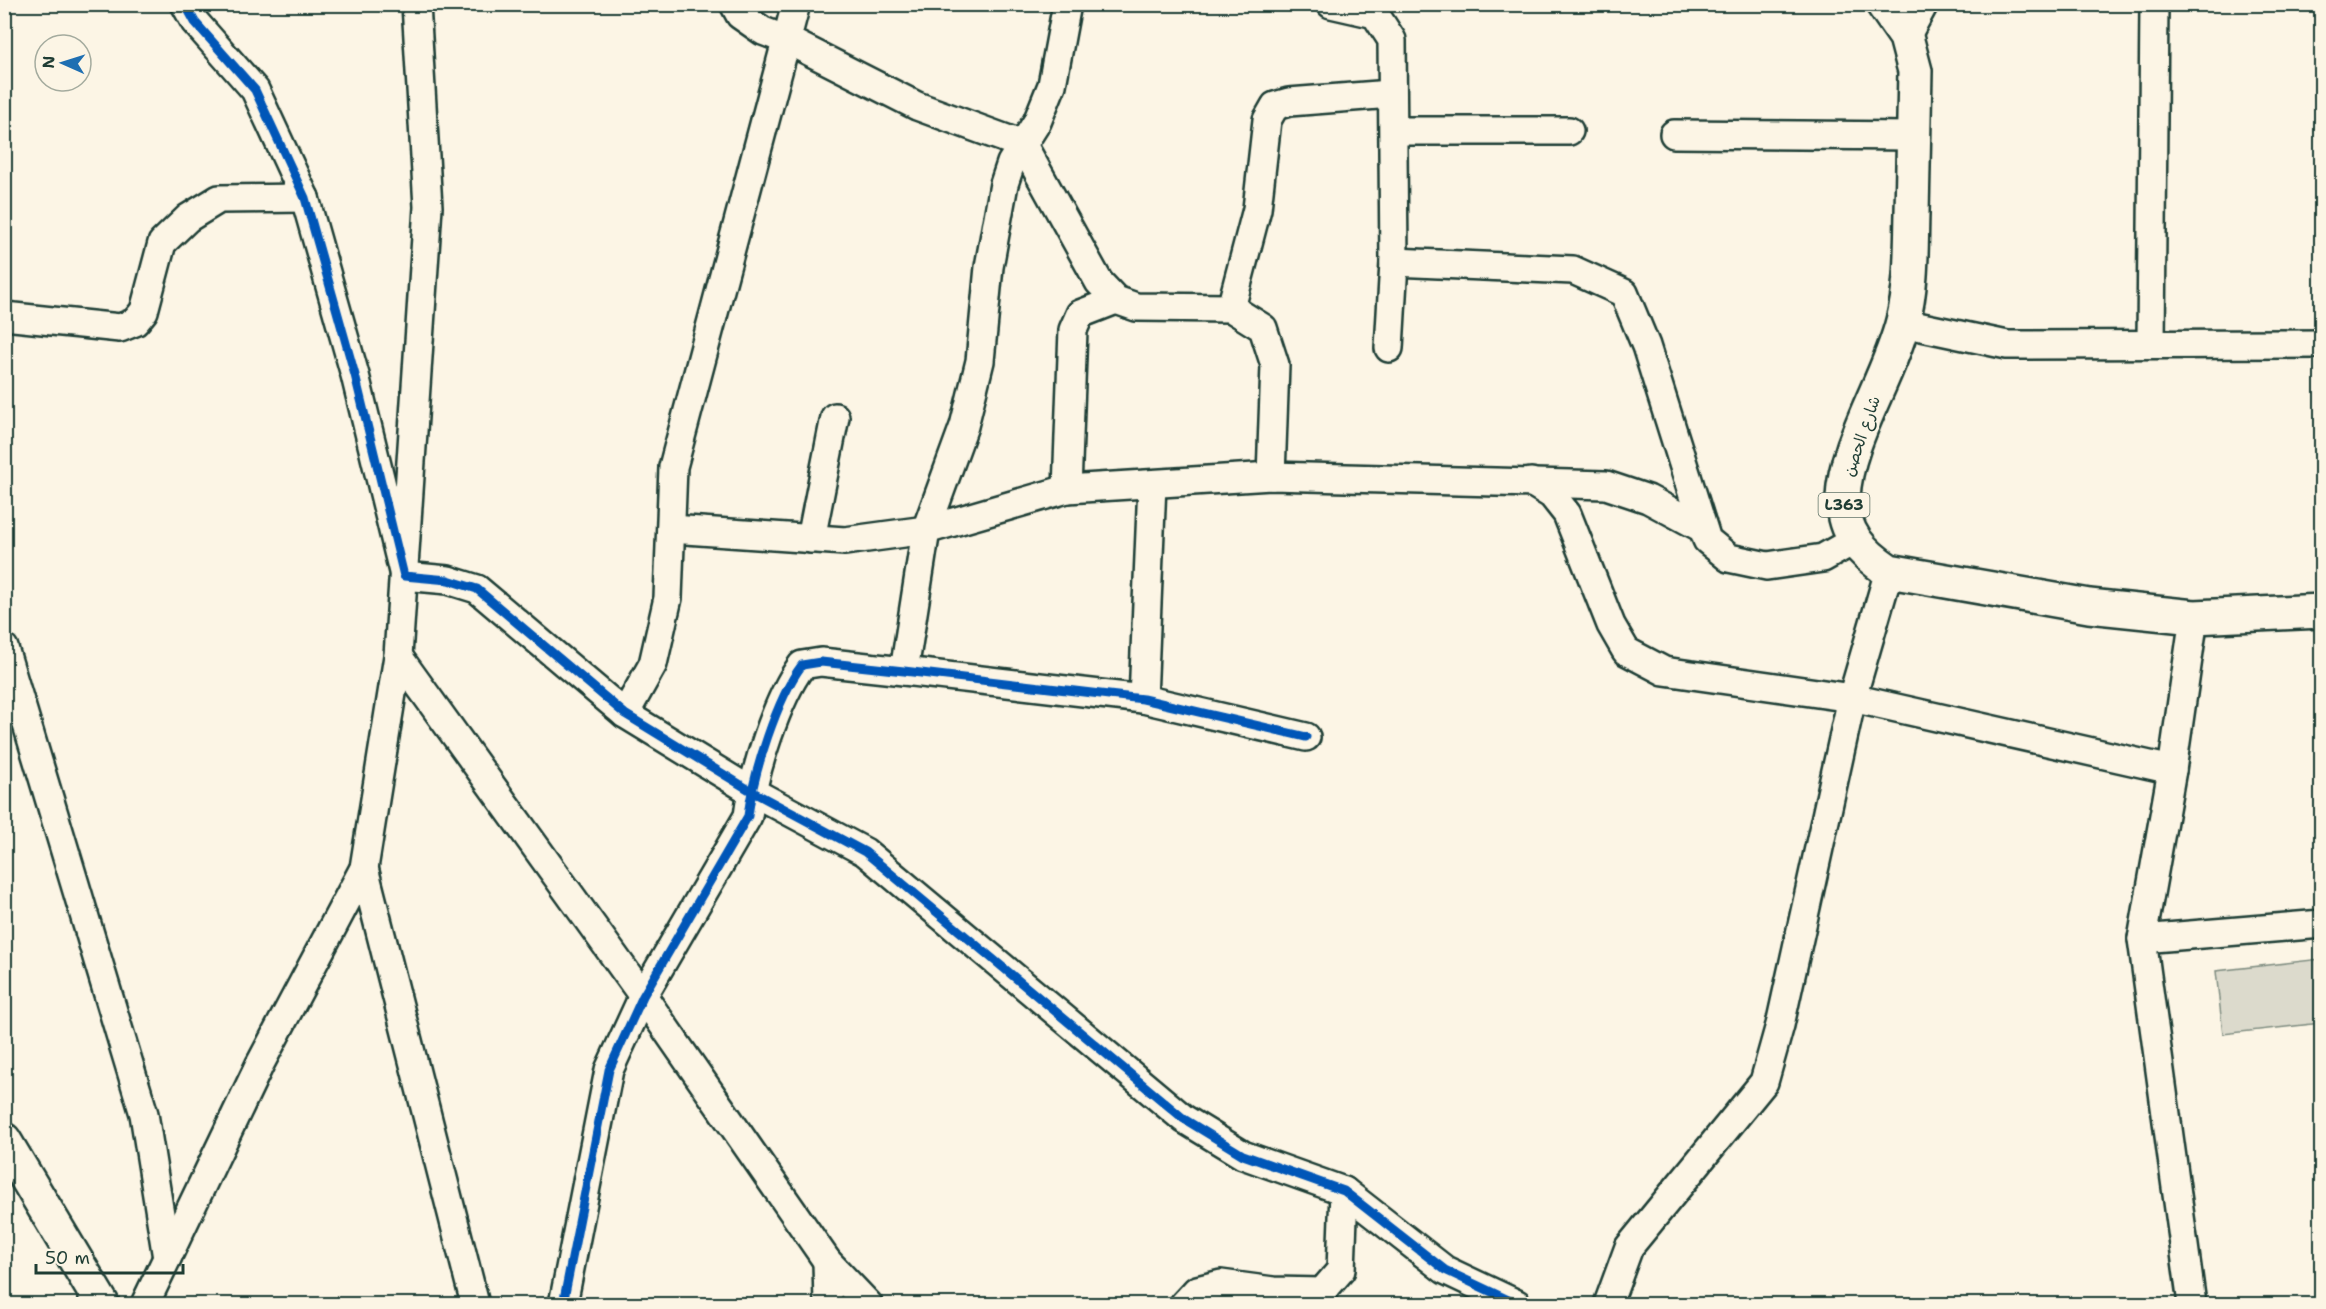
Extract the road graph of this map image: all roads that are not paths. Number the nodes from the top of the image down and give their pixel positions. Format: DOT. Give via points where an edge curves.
graph roads {
  1 [pos="185,4"];
  2 [pos="416,4"];
  3 [pos="734,4"];
  4 [pos="796,4"];
  5 [pos="1067,4"];
  6 [pos="1331,4"];
  7 [pos="1883,4"];
  8 [pos="1924,4"];
  9 [pos="2154,4"];
  10 [pos="1906,38"];
  11 [pos="787,40"];
  12 [pos="1391,94"];
  13 [pos="1394,131"];
  14 [pos="1569,131"];
  15 [pos="1674,134"];
  16 [pos="1913,136"];
  17 [pos="1023,146"];
  18 [pos="305,198"];
  19 [pos="1395,262"];
  20 [pos="1116,300"];
  21 [pos="1231,308"];
  22 [pos="4,316"];
  23 [pos="1903,323"];
  24 [pos="2151,343"];
  25 [pos="2322,344"];
  26 [pos="1389,348"];
  27 [pos="835,417"];
  28 [pos="1271,476"];
  29 [pos="1531,482"];
  30 [pos="1152,484"];
  31 [pos="1067,489"];
  32 [pos="1702,528"];
  33 [pos="671,529"];
  34 [pos="926,530"];
  35 [pos="811,539"];
  36 [pos="1853,541"];
  37 [pos="1889,570"];
  38 [pos="404,576"];
  39 [pos="2322,611"];
  40 [pos="2194,617"];
  41 [pos="4,648"];
  42 [pos="398,656"];
  43 [pos="904,671"];
  44 [pos="1852,698"];
  45 [pos="1143,699"];
  46 [pos="625,714"];
  47 [pos="1306,737"];
  48 [pos="2172,770"];
  49 [pos="751,791"];
  50 [pos="364,868"];
  51 [pos="2322,924"];
  52 [pos="2142,939"];
  53 [pos="643,996"];
  54 [pos="4,1140"];
  55 [pos="1344,1191"];
  56 [pos="167,1258"];
  57 [pos="827,1261"];
  58 [pos="102,1305"];
  59 [pos="146,1305"];
  60 [pos="474,1305"];
  61 [pos="563,1305"];
  62 [pos="828,1305"];
  63 [pos="868,1305"];
  64 [pos="1184,1305"];
  65 [pos="1517,1305"];
  66 [pos="1608,1305"];
  67 [pos="2192,1305"];
  1 -- 18 [label="street" via="195,22 255,90"];
  2 -- 38 [label="street" via="428,207"];
  3 -- 11 [label="street" via="740,15 763,31"];
  4 -- 11 [label="street"];
  5 -- 17 [label="street" via="1052,85"];
  6 -- 12 [label="street" via="1375,14 1392,40"];
  7 -- 10 [label="main road, شارع الحصن / L363"];
  8 -- 10 [label="street"];
  9 -- 24 [label="street"];
  10 -- 16 [label="main road, شارع الحصن / L363" via="1915,71"];
  11 -- 17 [label="street" via="917,106"];
  11 -- 33 [label="street" via="673,467"];
  12 -- 13 [label="street"];
  12 -- 21 [label="street" via="1275,106 1268,120 1257,209"];
  13 -- 14 [label="street"];
  13 -- 19 [label="street"];
  15 -- 16 [label="street"];
  16 -- 23 [label="main road, شارع الحصن / L363" via="1910,285"];
  17 -- 20 [label="street" via="1099,282"];
  17 -- 34 [label="street" via="1011,163 1004,184 989,267 980,361 964,426"];
  18 -- 22 [label="street" via="219,199 188,218 162,243 144,311 128,325 120,328"];
  18 -- 38 [label="street" via="355,375"];
  19 -- 26 [label="street"];
  19 -- 32 [label="street" via="1573,270 1624,293 1646,346"];
  20 -- 21 [label="street" via="1136,308"];
  20 -- 31 [label="street" via="1080,314 1073,330"];
  21 -- 28 [label="street" via="1263,328 1275,365"];
  23 -- 24 [label="street" via="2007,345"];
  23 -- 36 [label="main road, شارع الحصن / L363" via="1848,468 1843,499"];
  24 -- 25 [label="street"];
  27 -- 35 [label="street"];
  28 -- 29 [label="street"];
  28 -- 30 [label="street"];
  29 -- 32 [label="street" via="1606,485 1648,499"];
  29 -- 44 [label="street" via="1552,495 1567,514 1611,625 1626,651 1664,671"];
  30 -- 31 [label="street"];
  30 -- 45 [label="street"];
  31 -- 34 [label="street"];
  32 -- 36 [label="street" via="1707,540 1729,558 1767,566 1823,558"];
  33 -- 35 [label="street"];
  33 -- 46 [label="street" via="668,598 653,664"];
  34 -- 35 [label="street" via="846,541"];
  34 -- 43 [label="street"];
  36 -- 37 [label="main road, L363" via="1869,558"];
  37 -- 40 [label="main road, L363" via="2089,606"];
  37 -- 44 [label="street"];
  38 -- 42 [label="street"];
  38 -- 46 [label="street" via="448,580 477,589"];
  39 -- 40 [label="main road, L363"];
  40 -- 48 [label="street"];
  41 -- 56 [label="street" via="144,1114"];
  42 -- 50 [label="street"];
  42 -- 53 [label="street"];
  43 -- 45 [label="street"];
  43 -- 49 [label="street" via="821,663 802,665 788,682"];
  44 -- 48 [label="street"];
  44 -- 66 [label="street" via="1764,1082 1629,1246"];
  45 -- 47 [label="street"];
  46 -- 49 [label="street"];
  48 -- 52 [label="street"];
  49 -- 53 [label="street" via="748,816"];
  49 -- 55 [label="street" via="865,852 1184,1119 1243,1155"];
  50 -- 56 [label="street" via="260,1064"];
  50 -- 60 [label="street"];
  51 -- 52 [label="street"];
  52 -- 67 [label="street"];
  53 -- 57 [label="street"];
  53 -- 61 [label="street" via="609,1070"];
  54 -- 58 [label="main road"];
  55 -- 64 [label="street" via="1341,1270 1322,1292 1221,1284 1197,1290"];
  55 -- 65 [label="street" via="1445,1270"];
  56 -- 59 [label="street"];
  57 -- 62 [label="street"];
  57 -- 63 [label="street"];
}
